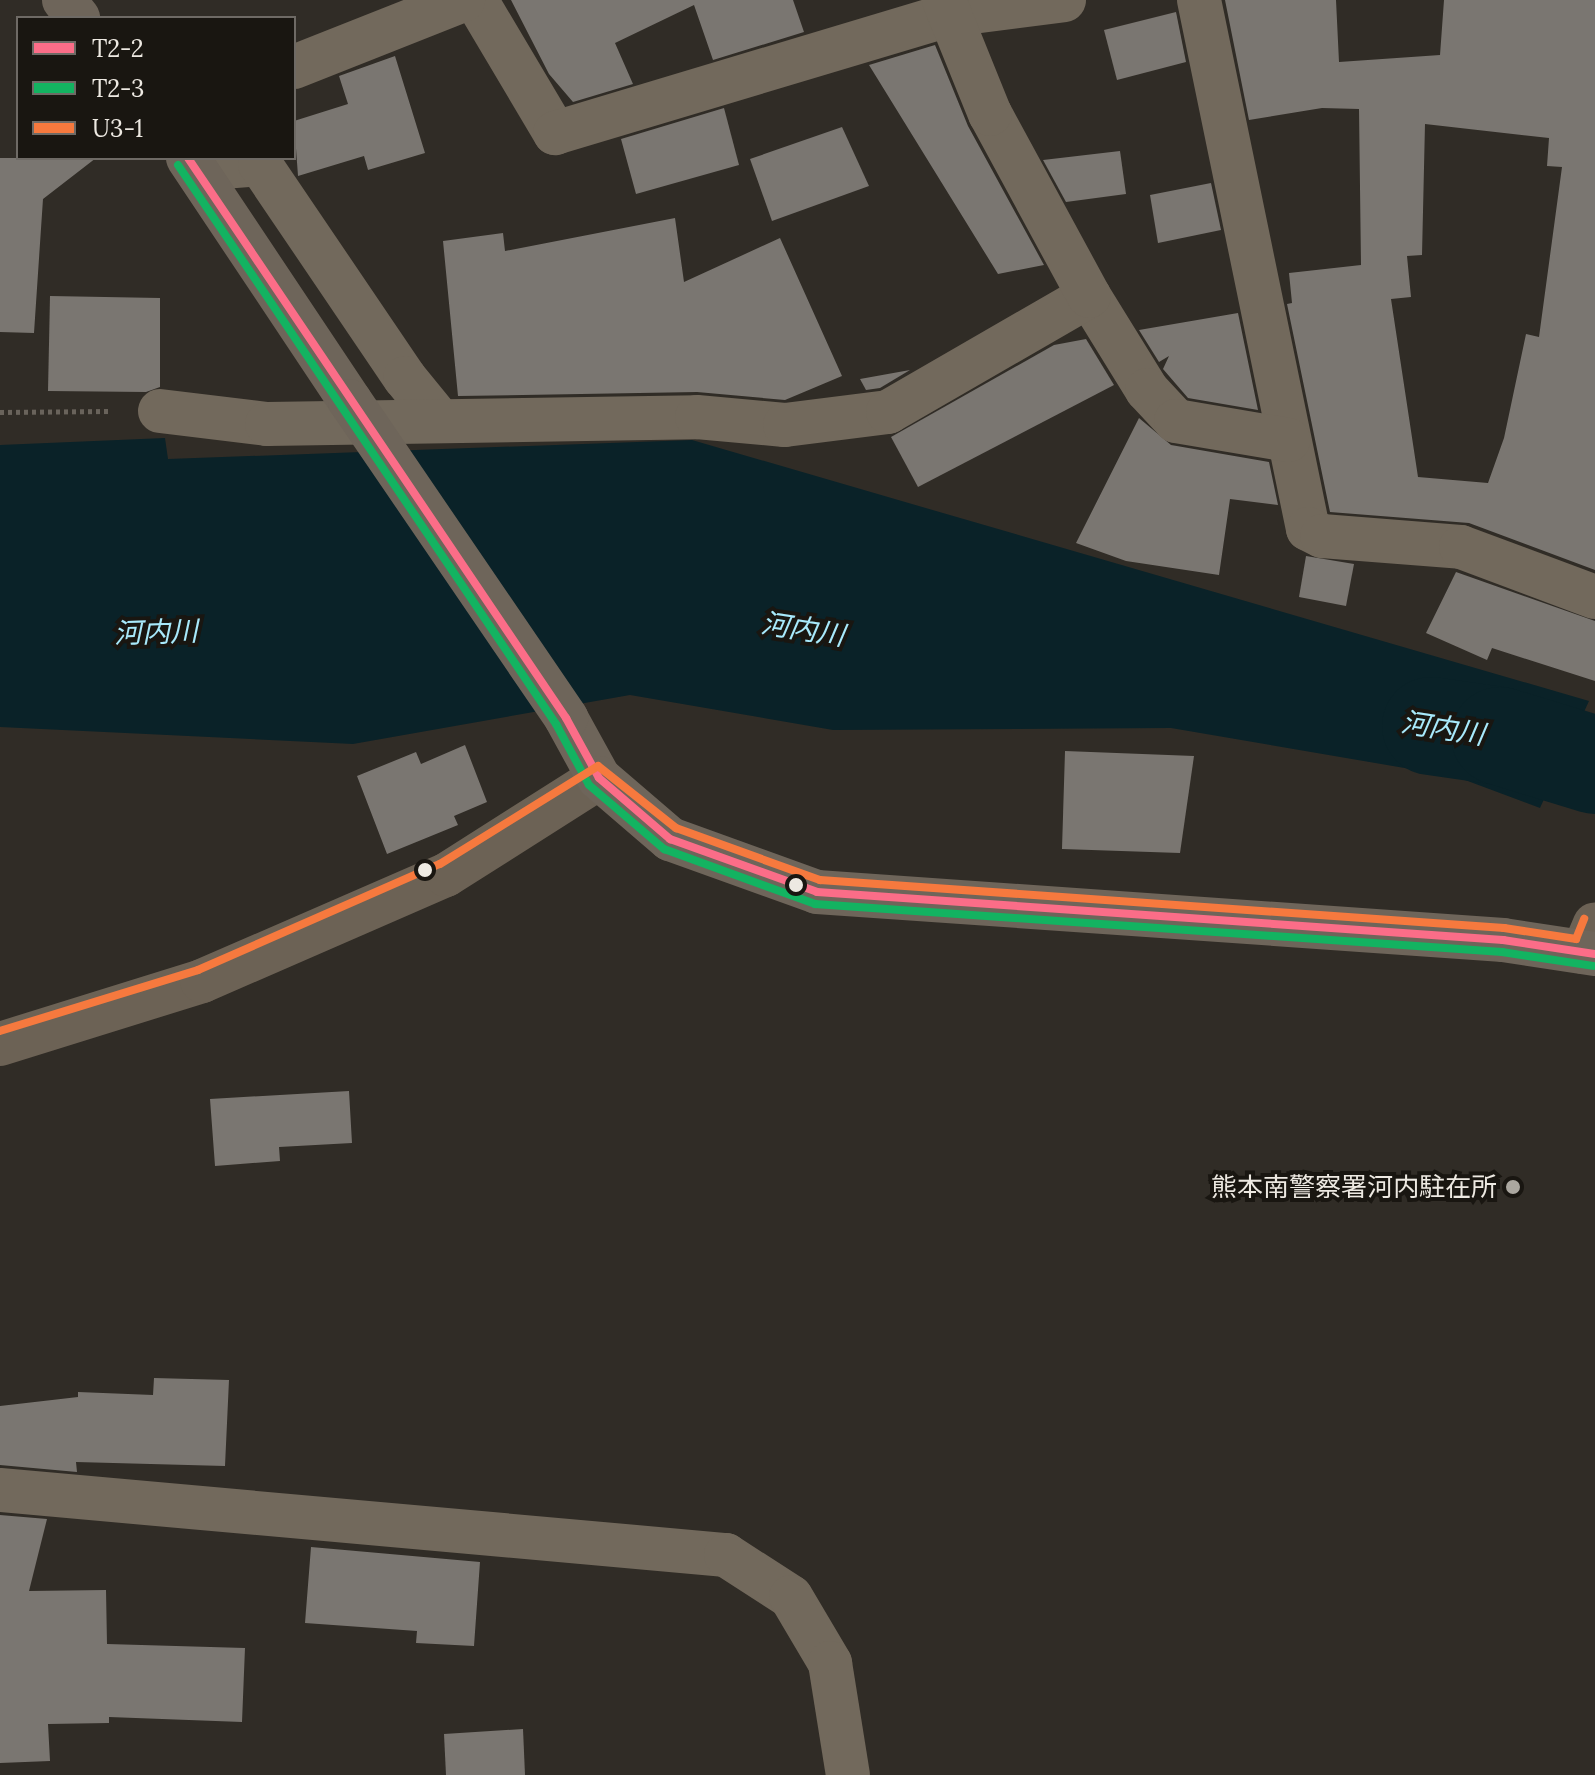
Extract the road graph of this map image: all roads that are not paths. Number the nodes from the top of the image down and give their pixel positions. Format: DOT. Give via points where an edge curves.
graph roads {
  1 [pos="64,0"];
  2 [pos="463,0"];
  3 [pos="476,0"];
  4 [pos="1064,0"];
  5 [pos="1199,0"];
  6 [pos="946,8"];
  7 [pos="76,16"];
  8 [pos="296,66"];
  9 [pos="193,164"];
  10 [pos="1089,296"];
  11 [pos="160,411"];
  12 [pos="440,421"];
  13 [pos="1288,440"];
  14 [pos="1595,597"];
  15 [pos="599,778"];
  16 [pos="1591,943"];
  17 [pos="0,1044"];
  18 [pos="0,1490"];
  19 [pos="848,1775"];
  1 -- 7 [label="highway"];
  2 -- 8 [label="street"];
  3 -- 6 [label="street" via="555,133"];
  4 -- 6 [label="street"];
  5 -- 13 [label="street"];
  6 -- 10 [label="street" via="990,114"];
  9 -- 12 [label="street" via="260,164"];
  9 -- 15 [label="highway, bridge" via="566,718"];
  10 -- 12 [label="street" via="888,412 785,425 697,417"];
  10 -- 13 [label="street" via="1147,390 1176,421"];
  11 -- 12 [label="street" via="267,424"];
  13 -- 14 [label="street" via="1308,529 1322,536 1461,547"];
  15 -- 16 [label="highway" via="670,839 817,892"];
  15 -- 17 [label="main road" via="446,875 202,981"];
  18 -- 19 [label="street" via="726,1555 791,1597 830,1663"];
}
